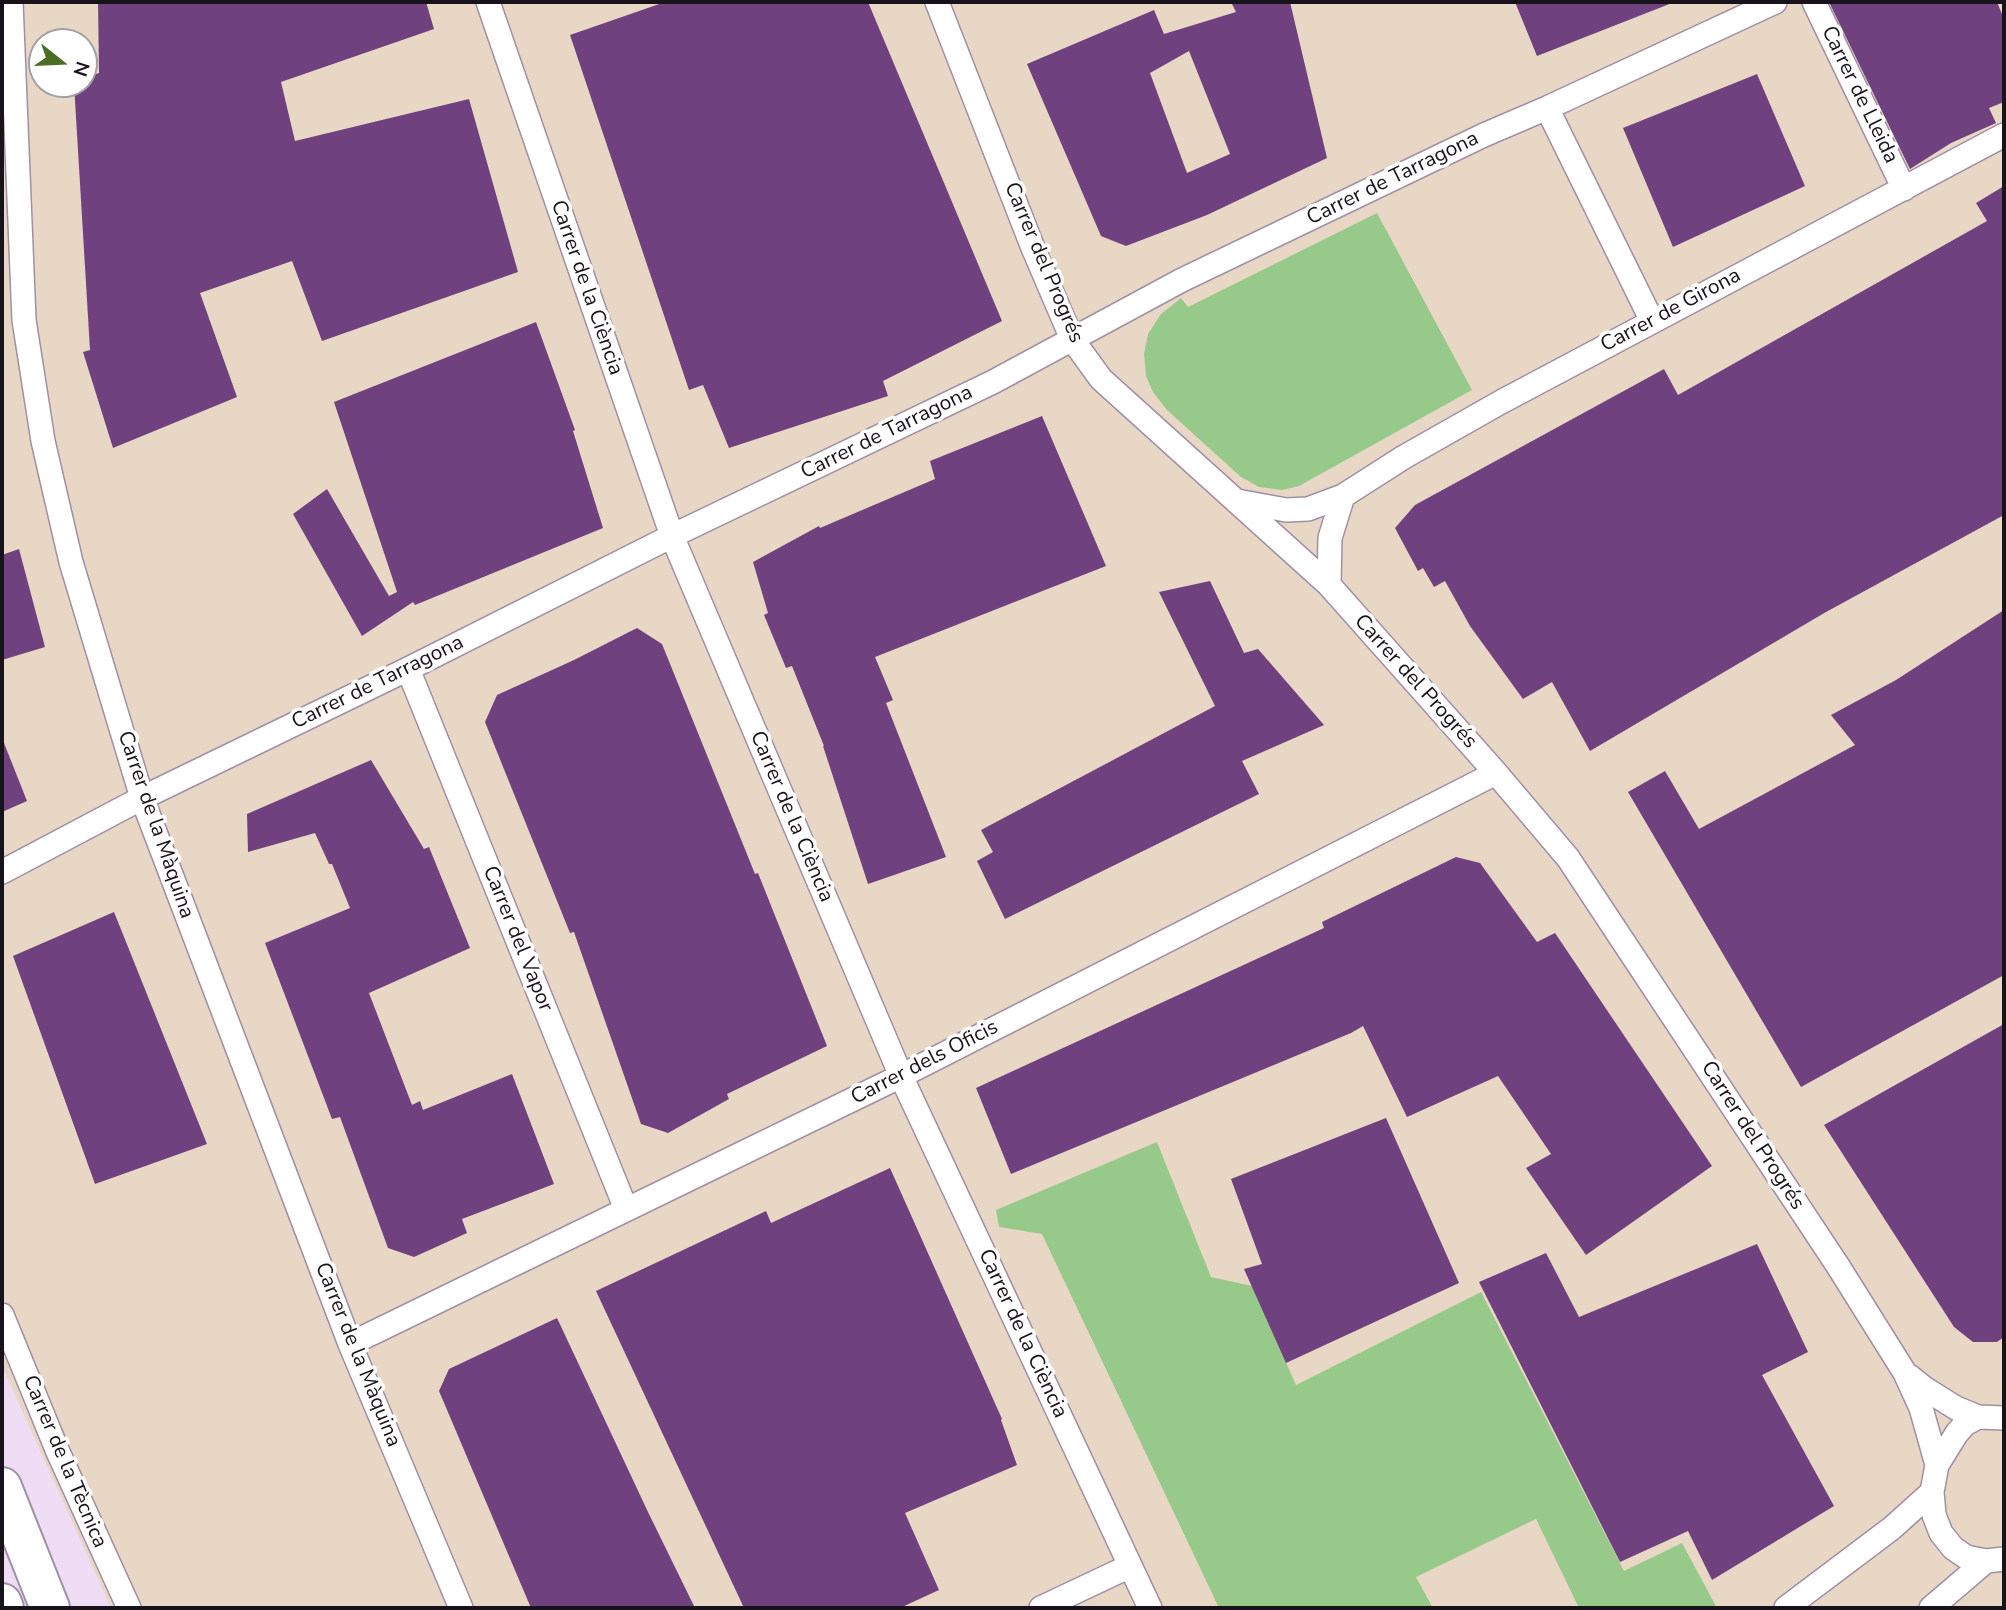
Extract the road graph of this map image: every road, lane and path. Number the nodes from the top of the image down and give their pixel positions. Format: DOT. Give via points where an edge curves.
graph roads {
  1 [pos="11,2"];
  2 [pos="488,2"];
  3 [pos="937,2"];
  4 [pos="1775,2"];
  5 [pos="1814,2"];
  6 [pos="1547,108"];
  7 [pos="2004,135"];
  8 [pos="1904,189"];
  9 [pos="1652,321"];
  10 [pos="1072,339"];
  11 [pos="1343,496"];
  12 [pos="1236,501"];
  13 [pos="672,536"];
  14 [pos="1329,585"];
  15 [pos="408,669"];
  16 [pos="1496,773"];
  17 [pos="142,798"];
  18 [pos="2,872"];
  19 [pos="901,1076"];
  20 [pos="626,1209"];
  21 [pos="2,1315"];
  22 [pos="350,1344"];
  23 [pos="1905,1373"];
  24 [pos="2004,1416"];
  25 [pos="1978,1417"];
  26 [pos="1937,1465"];
  27 [pos="2,1487"];
  28 [pos="1932,1492"];
  29 [pos="1995,1560"];
  30 [pos="1130,1566"];
  31 [pos="2,1603"];
  32 [pos="4,1608"];
  33 [pos="50,1608"];
  34 [pos="129,1608"];
  35 [pos="461,1608"];
  36 [pos="1041,1608"];
  37 [pos="1150,1608"];
  38 [pos="1786,1608"];
  39 [pos="1931,1608"];
  1 -- 17 [label="street, Carrer de la Màquina" via="24,320 43,441 71,562"];
  2 -- 13 [label="street, Carrer de la Ciència"];
  3 -- 10 [label="street, Carrer del Progrés"];
  4 -- 6 [label="street, Carrer de Tarragona"];
  5 -- 8 [label="street, Carrer de Lleida"];
  6 -- 9 [label="street"];
  6 -- 10 [label="street, Carrer de Tarragona" via="1182,280"];
  7 -- 8 [label="street, Carrer de Girona"];
  8 -- 9 [label="street, Carrer de Girona"];
  9 -- 11 [label="street, Carrer de Girona" via="1404,457"];
  10 -- 12 [label="street, Carrer del Progrés" via="1101,379"];
  10 -- 13 [label="street, Carrer de Tarragona" via="993,382"];
  11 -- 12 [label="street, Carrer de Girona" via="1308,509"];
  11 -- 14 [label="street" via="1330,538"];
  12 -- 14 [label="street, Carrer del Progrés"];
  13 -- 15 [label="street, Carrer de Tarragona"];
  13 -- 19 [label="street, Carrer de la Ciència"];
  14 -- 16 [label="street, Carrer del Progrés"];
  15 -- 17 [label="street, Carrer de Tarragona"];
  15 -- 20 [label="street, Carrer del Vapor"];
  16 -- 19 [label="street, Carrer dels Oficis"];
  16 -- 23 [label="street, Carrer del Progrés" via="1568,858"];
  17 -- 18 [label="street, Carrer de Tarragona"];
  17 -- 22 [label="street, Carrer de la Màquina"];
  19 -- 20 [label="street, Carrer dels Oficis"];
  19 -- 30 [label="street, Carrer de la Ciència"];
  20 -- 22 [label="street, Carrer dels Oficis"];
  21 -- 34 [label="street, Carrer de la Tècnica"];
  22 -- 35 [label="street, Carrer de la Màquina"];
  23 -- 25 [label="street, Carrer del Progrés" via="1956,1408"];
  23 -- 26 [label="street, Carrer del Progrés" via="1922,1408"];
  24 -- 25 [label="street"];
  25 -- 26 [label="street" via="1957,1433"];
  26 -- 28 [label="street"];
  27 -- 33 [label="highway"];
  28 -- 29 [label="street" via="1934,1515 1953,1548 1966,1557"];
  28 -- 38 [label="street"];
  29 -- 39 [label="street"];
  30 -- 36 [label="street"];
  30 -- 37 [label="street, Carrer de la Ciència"];
  31 -- 32 [label="highway"];
}
